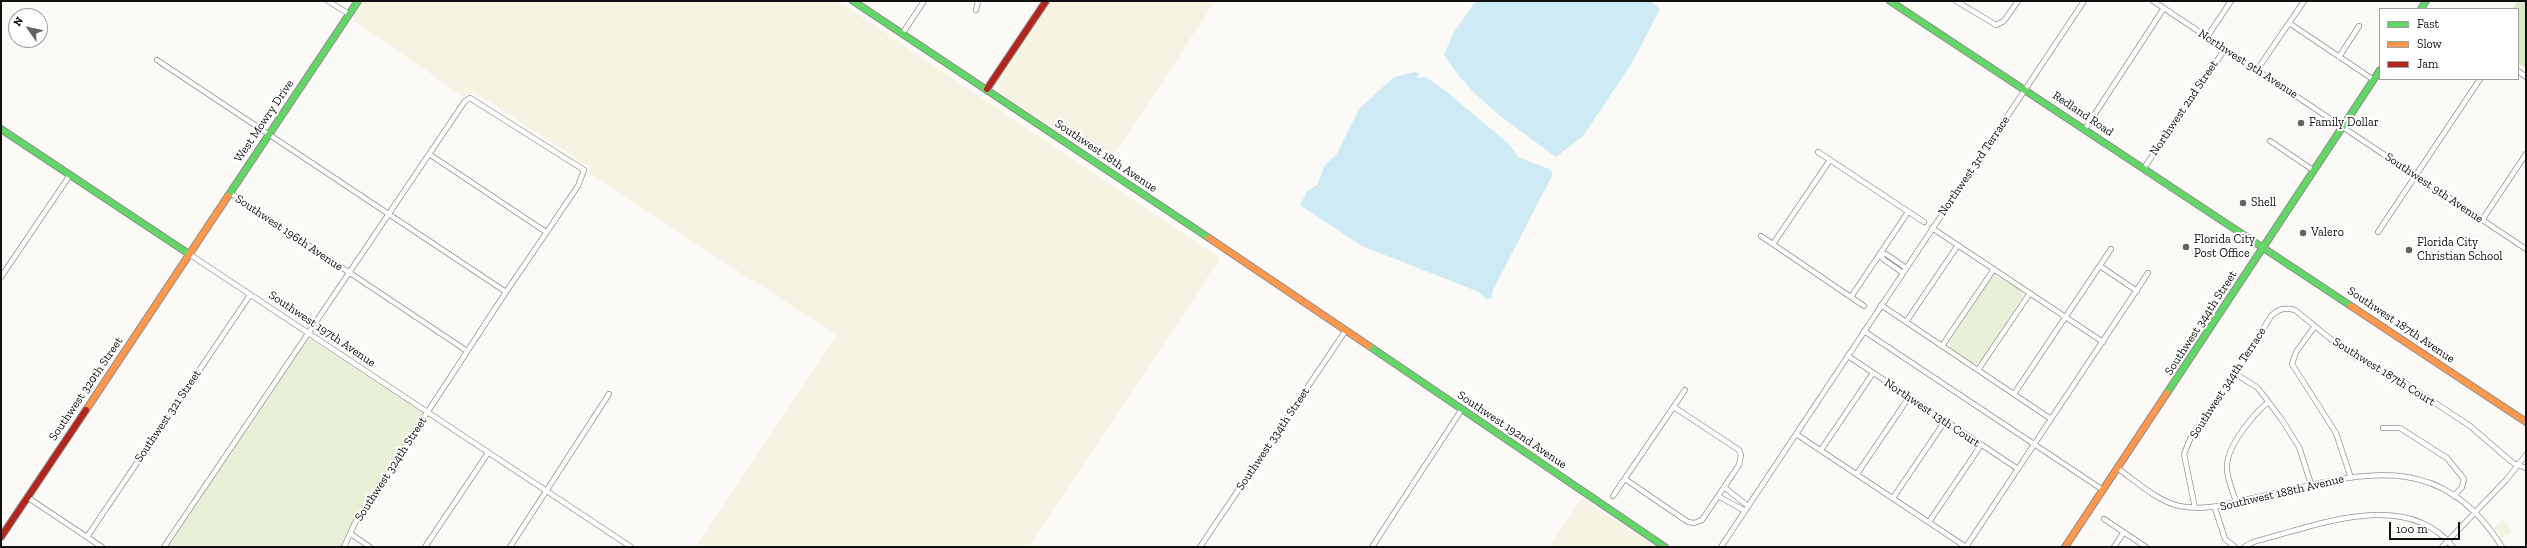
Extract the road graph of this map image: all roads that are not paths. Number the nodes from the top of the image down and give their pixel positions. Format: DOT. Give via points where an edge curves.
graph roads {
  1 [pos="328,1"];
  2 [pos="358,1"];
  3 [pos="853,1"];
  4 [pos="924,1"];
  5 [pos="978,1"];
  6 [pos="1046,1"];
  7 [pos="1890,1"];
  8 [pos="1956,1"];
  9 [pos="2018,1"];
  10 [pos="2084,1"];
  11 [pos="2231,1"];
  12 [pos="2304,1"];
  13 [pos="2156,2"];
  14 [pos="2164,8"];
  15 [pos="976,10"];
  16 [pos="349,14"];
  17 [pos="2289,23"];
  18 [pos="2359,26"];
  19 [pos="902,34"];
  20 [pos="2207,37"];
  21 [pos="2225,49"];
  22 [pos="2339,57"];
  23 [pos="157,60"];
  24 [pos="2257,70"];
  25 [pos="2379,72"];
  26 [pos="2374,80"];
  27 [pos="2479,80"];
  28 [pos="2025,89"];
  29 [pos="987,90"];
  30 [pos="2343,126"];
  31 [pos="1,129"];
  32 [pos="2084,129"];
  33 [pos="268,135"];
  34 [pos="2270,141"];
  35 [pos="1818,152"];
  36 [pos="429,154"];
  37 [pos="2526,154"];
  38 [pos="1830,160"];
  39 [pos="2144,168"];
  40 [pos="2313,170"];
  41 [pos="70,175"];
  42 [pos="2415,176"];
  43 [pos="230,193"];
  44 [pos="1908,212"];
  45 [pos="387,214"];
  46 [pos="2482,220"];
  47 [pos="1924,222"];
  48 [pos="1932,228"];
  49 [pos="546,232"];
  50 [pos="2378,232"];
  51 [pos="1761,236"];
  52 [pos="1774,244"];
  53 [pos="1958,245"];
  54 [pos="2263,247"];
  55 [pos="2111,249"];
  56 [pos="2526,249"];
  57 [pos="189,254"];
  58 [pos="1880,254"];
  59 [pos="2100,266"];
  60 [pos="1906,268"];
  61 [pos="1994,269"];
  62 [pos="348,272"];
  63 [pos="1903,273"];
  64 [pos="2148,273"];
  65 [pos="1,277"];
  66 [pos="2137,291"];
  67 [pos="506,292"];
  68 [pos="2030,293"];
  69 [pos="250,295"];
  70 [pos="1851,297"];
  71 [pos="1881,305"];
  72 [pos="1864,306"];
  73 [pos="2279,309"];
  74 [pos="2066,317"];
  75 [pos="1906,322"];
  76 [pos="2315,326"];
  77 [pos="1346,330"];
  78 [pos="1864,331"];
  79 [pos="307,333"];
  80 [pos="2103,342"];
  81 [pos="1942,346"];
  82 [pos="467,351"];
  83 [pos="1848,356"];
  84 [pos="1978,370"];
  85 [pos="1873,373"];
  86 [pos="2236,374"];
  87 [pos="1685,390"];
  88 [pos="609,394"];
  89 [pos="2014,394"];
  90 [pos="1909,397"];
  91 [pos="2268,402"];
  92 [pos="1674,407"];
  93 [pos="1462,409"];
  94 [pos="428,413"];
  95 [pos="2051,419"];
  96 [pos="1945,421"];
  97 [pos="2526,422"];
  98 [pos="2383,428"];
  99 [pos="1796,434"];
  100 [pos="2034,444"];
  101 [pos="1981,445"];
  102 [pos="1821,450"];
  103 [pos="488,453"];
  104 [pos="2526,455"];
  105 [pos="2519,465"];
  106 [pos="2118,468"];
  107 [pos="2526,468"];
  108 [pos="2018,469"];
  109 [pos="1857,474"];
  110 [pos="2351,478"];
  111 [pos="1625,479"];
  112 [pos="2311,484"];
  113 [pos="1724,487"];
  114 [pos="547,490"];
  115 [pos="2103,490"];
  116 [pos="1734,494"];
  117 [pos="1613,496"];
  118 [pos="1718,496"];
  119 [pos="2454,496"];
  120 [pos="27,497"];
  121 [pos="1893,498"];
  122 [pos="2236,502"];
  123 [pos="1729,503"];
  124 [pos="1748,506"];
  125 [pos="2195,508"];
  126 [pos="2215,508"];
  127 [pos="1745,511"];
  128 [pos="2475,512"];
  129 [pos="2104,520"];
  130 [pos="1929,522"];
  131 [pos="2124,532"];
  132 [pos="351,534"];
  133 [pos="1,537"];
  134 [pos="87,537"];
  135 [pos="2448,541"];
  136 [pos="102,547"];
  137 [pos="164,547"];
  138 [pos="344,547"];
  139 [pos="370,547"];
  140 [pos="425,547"];
  141 [pos="510,547"];
  142 [pos="631,547"];
  143 [pos="1200,547"];
  144 [pos="1372,547"];
  145 [pos="1664,547"];
  146 [pos="1721,547"];
  147 [pos="1966,547"];
  148 [pos="2065,547"];
  149 [pos="2114,547"];
  150 [pos="2146,547"];
  151 [pos="2235,547"];
  152 [pos="2244,547"];
  153 [pos="2442,547"];
  154 [pos="2453,547"];
  155 [pos="2502,547"];
  1 -- 16 [label="street"];
  2 -- 16 [label="street, West Mowry Drive"];
  3 -- 19 [label="street, Southwest 18th Avenue"];
  4 -- 19 [label="street"];
  5 -- 15 [label="street"];
  6 -- 29 [label="street"];
  7 -- 28 [label="street, Redland Road"];
  8 -- 9 [label="street" via="1990,24 1999,25"];
  10 -- 28 [label="street, Northwest 3rd Terrace"];
  11 -- 20 [label="street"];
  12 -- 17 [label="street"];
  13 -- 14 [label="street, Northwest 9th Avenue"];
  14 -- 20 [label="street, Northwest 9th Avenue"];
  14 -- 32 [label="street"];
  16 -- 33 [label="street, West Mowry Drive"];
  17 -- 22 [label="street"];
  17 -- 24 [label="street"];
  18 -- 22 [label="street"];
  19 -- 29 [label="street, Southwest 18th Avenue"];
  20 -- 21 [label="street, Northwest 9th Avenue"];
  21 -- 24 [label="street, Northwest 9th Avenue"];
  21 -- 39 [label="street, Northwest 2nd Street"];
  22 -- 26 [label="street"];
  23 -- 33 [label="street"];
  24 -- 30 [label="street, Northwest 9th Avenue"];
  25 -- 26 [label="street, Southwest 344th Street"];
  26 -- 30 [label="street, Southwest 344th Street"];
  27 -- 42 [label="street"];
  28 -- 32 [label="street, Redland Road"];
  28 -- 48 [label="street, Northwest 3rd Terrace"];
  29 -- 77 [label="street, Southwest 18th Avenue"];
  30 -- 40 [label="street, Southwest 344th Street"];
  30 -- 42 [label="street, Southwest 9th Avenue"];
  31 -- 41 [label="street, Southwest 197th Avenue"];
  32 -- 39 [label="street, Redland Road"];
  33 -- 43 [label="street, West Mowry Drive"];
  33 -- 45 [label="street"];
  34 -- 40 [label="street"];
  35 -- 38 [label="street"];
  36 -- 45 [label="street"];
  36 -- 49 [label="street"];
  36 -- 49 [label="street, Southwest 324th Street" via="465,101 473,98 584,170 578,186"];
  37 -- 46 [label="street"];
  38 -- 44 [label="street"];
  38 -- 52 [label="street"];
  39 -- 54 [label="street, Redland Road"];
  40 -- 54 [label="street, Southwest 344th Street"];
  41 -- 57 [label="street, Southwest 197th Avenue"];
  41 -- 65 [label="street"];
  42 -- 46 [label="street, Southwest 9th Avenue"];
  42 -- 50 [label="street"];
  43 -- 57 [label="street, West Mowry Drive"];
  43 -- 62 [label="street, Southwest 196th Avenue"];
  44 -- 47 [label="street"];
  44 -- 58 [label="street"];
  45 -- 62 [label="street"];
  45 -- 67 [label="street"];
  46 -- 56 [label="street, Southwest 9th Avenue"];
  48 -- 53 [label="street"];
  48 -- 60 [label="street, Northwest 3rd Terrace"];
  49 -- 67 [label="street, Southwest 324th Street"];
  51 -- 52 [label="street"];
  52 -- 70 [label="street"];
  53 -- 61 [label="street"];
  53 -- 75 [label="street"];
  54 -- 97 [label="street, Southwest 187th Avenue"];
  54 -- 106 [label="street, Southwest 344th Street"];
  55 -- 59 [label="street"];
  57 -- 69 [label="street, Southwest 197th Avenue"];
  57 -- 120 [label="street, Southwest 320th Street"];
  58 -- 60 [label="street" via="1886,254"];
  58 -- 63 [label="street"];
  58 -- 70 [label="street"];
  59 -- 66 [label="street"];
  59 -- 74 [label="street"];
  60 -- 63 [label="street, Northwest 3rd Terrace"];
  61 -- 68 [label="street"];
  61 -- 81 [label="street"];
  62 -- 79 [label="street"];
  62 -- 82 [label="street, Southwest 196th Avenue"];
  63 -- 71 [label="street, Northwest 3rd Terrace"];
  64 -- 66 [label="street"];
  66 -- 80 [label="street"];
  67 -- 82 [label="street, Southwest 324th Street"];
  68 -- 74 [label="street"];
  68 -- 84 [label="street"];
  69 -- 79 [label="street, Southwest 197th Avenue"];
  69 -- 134 [label="street, Southwest 321 Street"];
  70 -- 72 [label="street"];
  71 -- 75 [label="street"];
  71 -- 78 [label="street, Northwest 3rd Terrace"];
  73 -- 76 [label="street, Southwest 187th Court" via="2295,310"];
  73 -- 86 [label="street, Southwest 344th Terrace" via="2271,316"];
  74 -- 80 [label="street"];
  74 -- 89 [label="street"];
  75 -- 81 [label="street"];
  76 -- 105 [label="street, Southwest 187th Court" via="2355,357 2399,378 2470,426 2508,459"];
  76 -- 110 [label="street" via="2296,352 2292,364 2336,433"];
  77 -- 93 [label="street, Southwest 192nd Avenue"];
  77 -- 143 [label="street, Southwest 334th Street"];
  78 -- 83 [label="street, Northwest 3rd Terrace"];
  78 -- 100 [label="street"];
  79 -- 94 [label="street, Southwest 197th Avenue"];
  79 -- 137 [label="street"];
  80 -- 95 [label="street"];
  81 -- 84 [label="street"];
  82 -- 94 [label="street, Southwest 324th Street"];
  83 -- 85 [label="street, Northwest 13th Court"];
  83 -- 99 [label="street, Northwest 3rd Terrace"];
  84 -- 89 [label="street"];
  85 -- 90 [label="street, Northwest 13th Court"];
  85 -- 102 [label="street"];
  86 -- 91 [label="street" via="2258,388"];
  86 -- 125 [label="street, Southwest 344th Terrace" via="2191,437 2184,454"];
  87 -- 92 [label="street"];
  88 -- 114 [label="street"];
  89 -- 95 [label="street"];
  90 -- 96 [label="street, Northwest 13th Court"];
  90 -- 109 [label="street"];
  91 -- 112 [label="street" via="2299,447"];
  91 -- 122 [label="street" via="2255,413 2230,453 2227,467"];
  92 -- 111 [label="street"];
  92 -- 113 [label="street" via="1739,450 1739,465"];
  93 -- 144 [label="street"];
  93 -- 145 [label="street, Southwest 192nd Avenue"];
  94 -- 103 [label="street, Southwest 197th Avenue"];
  94 -- 132 [label="street, Southwest 324th Street" via="355,523"];
  95 -- 100 [label="street"];
  96 -- 101 [label="street, Northwest 13th Court"];
  96 -- 121 [label="street"];
  98 -- 119 [label="street" via="2400,428 2447,458 2464,479 2462,487"];
  99 -- 102 [label="street"];
  99 -- 124 [label="street, Northwest 3rd Terrace"];
  100 -- 108 [label="street"];
  100 -- 115 [label="street"];
  101 -- 108 [label="street, Northwest 13th Court"];
  101 -- 130 [label="street"];
  102 -- 109 [label="street"];
  103 -- 114 [label="street, Southwest 197th Avenue"];
  103 -- 140 [label="street"];
  104 -- 105 [label="street"];
  105 -- 107 [label="street, Southwest 187th Court"];
  105 -- 128 [label="street"];
  106 -- 115 [label="street, Southwest 344th Street"];
  106 -- 125 [label="street, Southwest 188th Avenue" via="2167,502"];
  108 -- 147 [label="street"];
  109 -- 121 [label="street"];
  110 -- 112 [label="street, Southwest 188th Avenue"];
  110 -- 119 [label="street, Southwest 188th Avenue" via="2372,474 2401,476 2427,483"];
  111 -- 117 [label="street"];
  111 -- 118 [label="street" via="1688,522 1702,520"];
  112 -- 122 [label="street, Southwest 188th Avenue"];
  113 -- 116 [label="street"];
  113 -- 118 [label="street"];
  114 -- 141 [label="street"];
  114 -- 142 [label="street, Southwest 197th Avenue"];
  115 -- 148 [label="street, Southwest 344th Street"];
  116 -- 123 [label="street"];
  116 -- 124 [label="street"];
  118 -- 123 [label="street"];
  119 -- 128 [label="street, Southwest 188th Avenue"];
  120 -- 133 [label="street, Southwest 320th Street"];
  120 -- 134 [label="street"];
  121 -- 130 [label="street"];
  122 -- 126 [label="street, Southwest 188th Avenue"];
  123 -- 127 [label="street"];
  124 -- 127 [label="street"];
  125 -- 126 [label="street, Southwest 188th Avenue"];
  126 -- 151 [label="street" via="2225,539"];
  127 -- 146 [label="street"];
  128 -- 135 [label="street"];
  128 -- 155 [label="street, Southwest 188th Avenue"];
  129 -- 131 [label="street"];
  130 -- 147 [label="street"];
  131 -- 149 [label="street"];
  131 -- 150 [label="street"];
  132 -- 138 [label="street, Southwest 324th Street"];
  132 -- 139 [label="street"];
  134 -- 136 [label="street"];
  135 -- 152 [label="street" via="2420,523 2383,514 2363,515 2253,542"];
  135 -- 153 [label="street"];
  135 -- 154 [label="street"];
}
